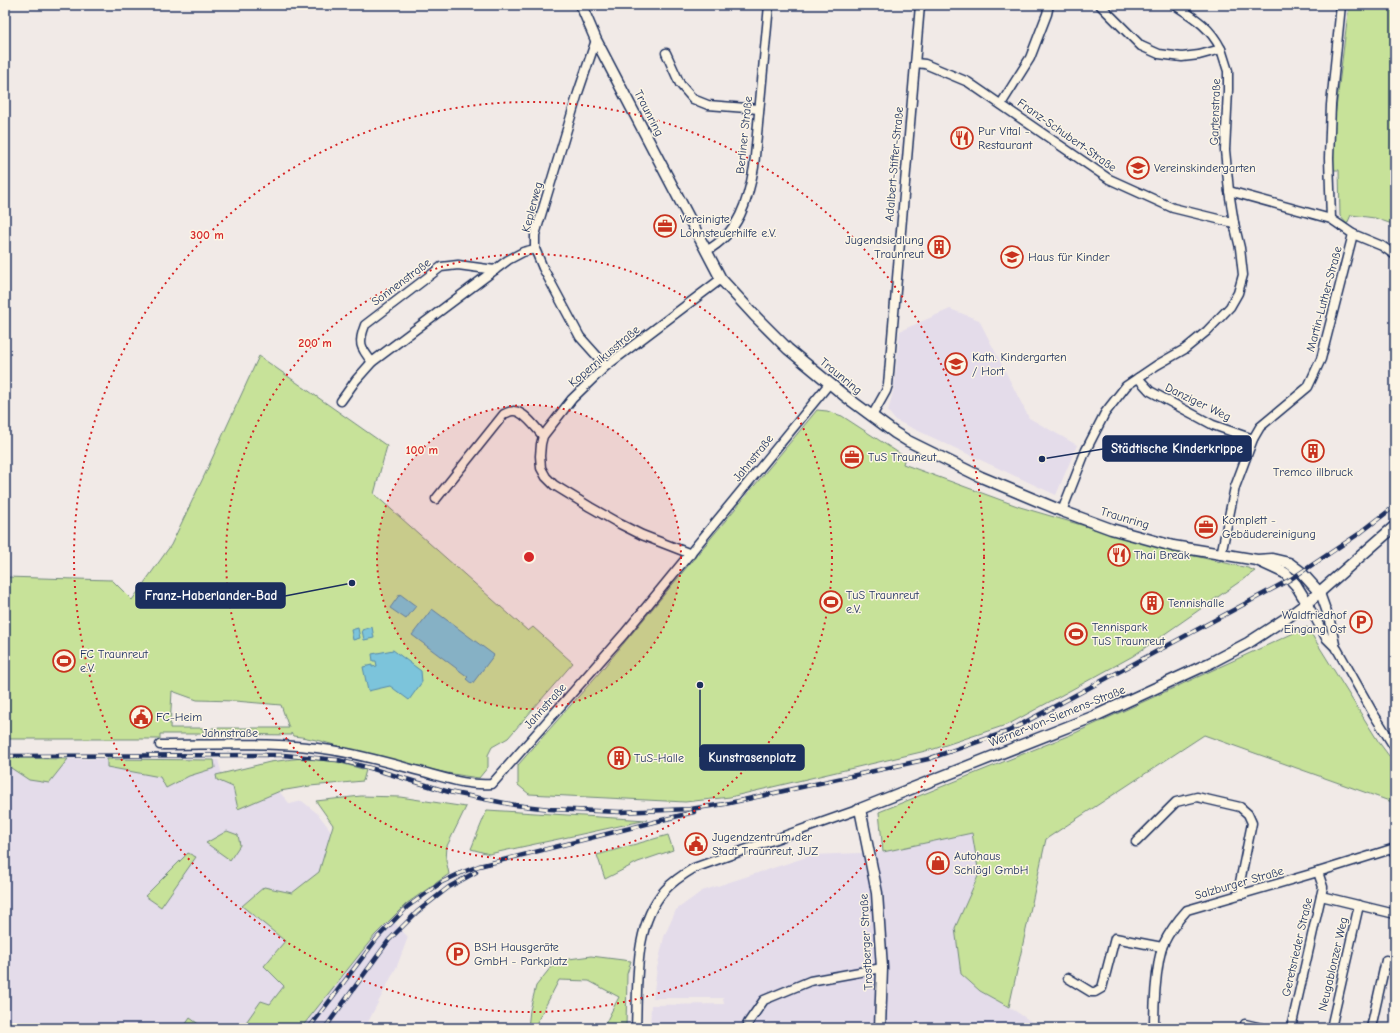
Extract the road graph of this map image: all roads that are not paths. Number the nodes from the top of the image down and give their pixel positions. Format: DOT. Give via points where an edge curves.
graph roads {
  1 [pos="581,5"];
  2 [pos="769,5"];
  3 [pos="920,5"];
  4 [pos="1049,5"];
  5 [pos="1100,5"];
  6 [pos="1175,5"];
  7 [pos="1341,5"];
  8 [pos="596,40"];
  9 [pos="1221,49"];
  10 [pos="666,53"];
  11 [pos="915,63"];
  12 [pos="1001,104"];
  13 [pos="759,109"];
  14 [pos="1229,191"];
  15 [pos="1331,219"];
  16 [pos="1234,223"];
  17 [pos="1353,234"];
  18 [pos="535,249"];
  19 [pos="706,251"];
  20 [pos="1395,256"];
  21 [pos="495,270"];
  22 [pos="721,279"];
  23 [pos="372,362"];
  24 [pos="606,366"];
  25 [pos="1138,378"];
  26 [pos="829,384"];
  27 [pos="341,401"];
  28 [pos="872,416"];
  29 [pos="543,436"];
  30 [pos="1253,439"];
  31 [pos="436,499"];
  32 [pos="1062,511"];
  33 [pos="1395,526"];
  34 [pos="691,554"];
  35 [pos="1221,555"];
  36 [pos="1257,560"];
  37 [pos="1320,592"];
  38 [pos="1307,603"];
  39 [pos="1337,649"];
  40 [pos="160,745"];
  41 [pos="1395,748"];
  42 [pos="860,809"];
  43 [pos="1136,842"];
  44 [pos="1395,848"];
  45 [pos="1318,872"];
  46 [pos="1243,894"];
  47 [pos="1321,896"];
  48 [pos="1359,905"];
  49 [pos="1395,914"];
  50 [pos="1162,947"];
  51 [pos="1386,960"];
  52 [pos="882,968"];
  53 [pos="1068,978"];
  54 [pos="748,1023"];
  55 [pos="636,1028"];
  56 [pos="880,1028"];
  57 [pos="1154,1028"];
  58 [pos="1244,1028"];
  59 [pos="1262,1028"];
  60 [pos="1291,1028"];
  61 [pos="1331,1028"];
  62 [pos="1371,1028"];
  1 -- 8 [label="street, Traunring"];
  2 -- 13 [label="street, Berliner Straße"];
  3 -- 11 [label="street, Adalbert-Stifter-Straße"];
  4 -- 12 [label="street" via="1030,58"];
  5 -- 9 [label="street" via="1141,46 1159,54 1182,57"];
  6 -- 9 [label="street, Gartenstraße" via="1207,28"];
  7 -- 15 [label="street" via="1331,105"];
  8 -- 18 [label="street, Keplerweg" via="535,235"];
  8 -- 19 [label="street, Traunring"];
  9 -- 14 [label="street, Gartenstraße" via="1228,71 1225,150"];
  10 -- 13 [label="street" via="680,84 693,99 708,104"];
  11 -- 12 [label="street, Franz-Schubert-Straße" via="925,64 968,82"];
  11 -- 28 [label="street, Adalbert-Stifter-Straße" via="888,385"];
  12 -- 16 [label="street, Franz-Schubert-Straße" via="1109,180 1173,208"];
  13 -- 19 [label="street, Berliner Straße" via="754,167 746,203 726,237"];
  14 -- 15 [label="street"];
  14 -- 16 [label="street, Gartenstraße"];
  15 -- 17 [label="street, Martin-Luther-Straße"];
  16 -- 25 [label="street, Gartenstraße" via="1243,275 1238,293 1230,307 1185,349"];
  17 -- 20 [label="street" via="1382,246"];
  17 -- 30 [label="street, Martin-Luther-Straße" via="1321,359 1308,387 1260,427"];
  18 -- 21 [label="street" via="523,252"];
  18 -- 24 [label="street, Keplerweg" via="580,337"];
  19 -- 22 [label="street, Traunring"];
  21 -- 23 [label="street"];
  21 -- 23 [label="street, Sonnenstraße" via="458,265 441,266 365,325 360,338 362,348"];
  22 -- 24 [label="street, Kopernikusstraße"];
  22 -- 26 [label="street, Traunring" via="788,349"];
  23 -- 27 [label="street"];
  24 -- 29 [label="street, Kopernikusstraße" via="572,399"];
  25 -- 30 [label="street, Danziger Weg" via="1150,391 1213,425"];
  25 -- 32 [label="street, Gartenstraße" via="1126,386 1105,412 1086,450"];
  26 -- 28 [label="street, Traunring"];
  26 -- 34 [label="street, Jahnstraße"];
  28 -- 32 [label="street, Traunring" via="908,441 981,477"];
  29 -- 31 [label="street" via="518,412 512,410 504,414"];
  29 -- 34 [label="street, Kopernikusstraße" via="541,468 554,485 620,524"];
  30 -- 35 [label="street, Martin-Luther-Straße" via="1234,487"];
  32 -- 35 [label="street, Traunring" via="1111,529 1173,546"];
  33 -- 37 [label="street, Werner-von-Siemens-Straße"];
  34 -- 40 [label="street, Jahnstraße" via="492,784 464,783 372,759 310,747"];
  35 -- 36 [label="street, Traunring"];
  36 -- 37 [label="street, Traunring" via="1289,564 1301,572"];
  36 -- 38 [label="street, Traunring" via="1285,573"];
  37 -- 38 [label="street, Werner-von-Siemens-Straße"];
  37 -- 39 [label="street"];
  38 -- 39 [label="street" via="1326,638"];
  38 -- 42 [label="street, Werner-von-Siemens-Straße" via="1248,644 1095,716"];
  39 -- 41 [label="street"];
  42 -- 52 [label="street, Trostberger Straße" via="878,893"];
  42 -- 55 [label="street, Werner-von-Siemens-Straße" via="694,868 665,890 653,907 641,940"];
  43 -- 46 [label="street" via="1176,802 1197,797 1240,807 1248,814 1252,823 1240,882"];
  44 -- 45 [label="street, Salzburger Straße"];
  45 -- 46 [label="street, Salzburger Straße"];
  45 -- 47 [label="street, Geretsrieder Straße" via="1322,887"];
  46 -- 50 [label="street, Salzburger Straße" via="1187,910"];
  47 -- 48 [label="street"];
  47 -- 60 [label="street, Geretsrieder Straße"];
  48 -- 49 [label="street"];
  48 -- 61 [label="street, Neugablonzer Weg"];
  50 -- 53 [label="street" via="1115,938 1102,988 1092,992"];
  50 -- 57 [label="street, Salzburger Straße" via="1156,976"];
  51 -- 62 [label="street"];
  52 -- 54 [label="street" via="810,981 764,1000"];
  52 -- 56 [label="street, Trostberger Straße"];
  58 -- 59 [label="street" via="1245,1024"];
}
